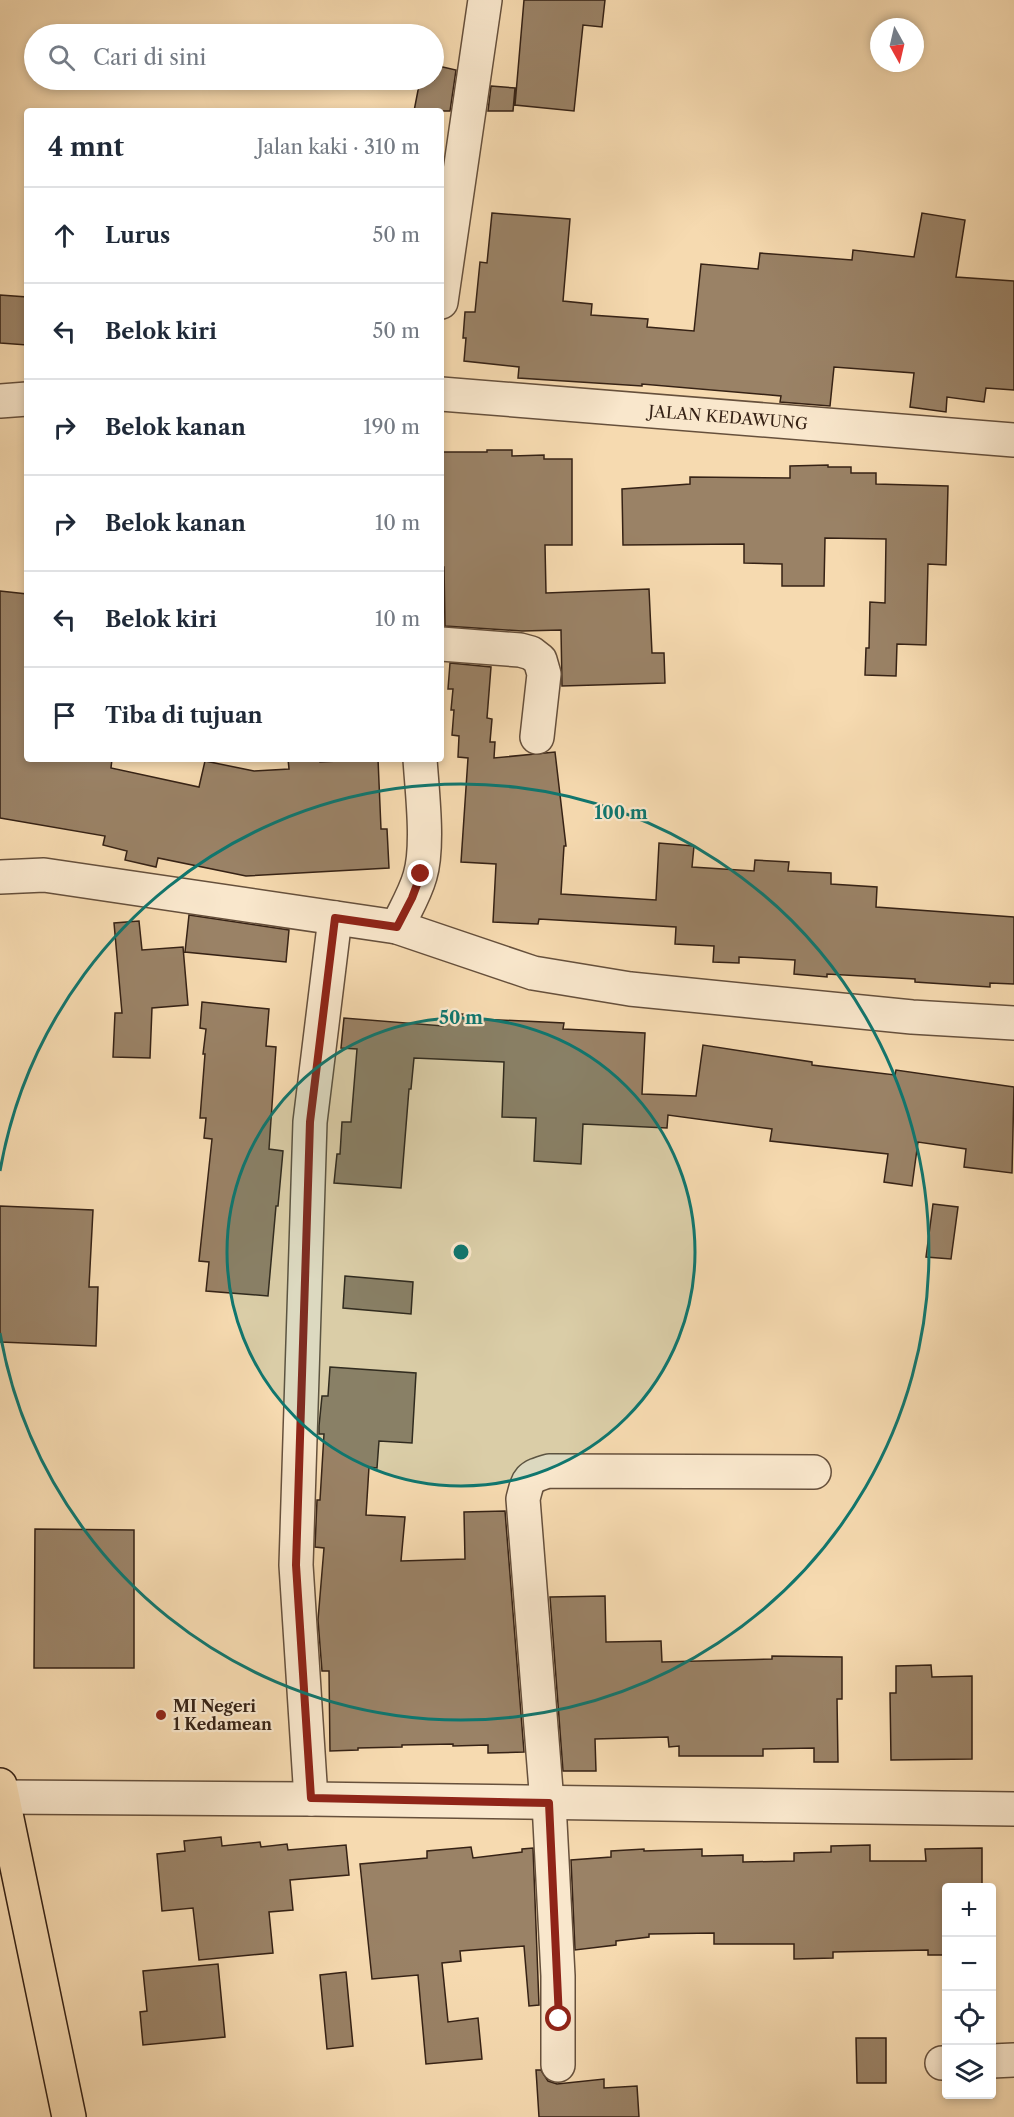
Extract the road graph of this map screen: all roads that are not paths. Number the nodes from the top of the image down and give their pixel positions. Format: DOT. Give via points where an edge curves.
graph roads {
  1 [pos="485,0"];
  2 [pos="444,281"];
  3 [pos="444,394"];
  4 [pos="24,399"];
  5 [pos="0,401"];
  6 [pos="1014,440"];
  7 [pos="444,644"];
  8 [pos="537,737"];
  9 [pos="420,762"];
  10 [pos="0,877"];
  11 [pos="335,918"];
  12 [pos="397,927"];
  13 [pos="1014,1023"];
  14 [pos="814,1473"];
  15 [pos="2,1791"];
  16 [pos="311,1798"];
  17 [pos="548,1803"];
  18 [pos="1014,1809"];
  19 [pos="1014,2060"];
  20 [pos="996,2061"];
  21 [pos="558,2065"];
  22 [pos="69,2117"];
  1 -- 2 [label="street"];
  3 -- 6 [label="street, JALAN KEDAWUNG"];
  4 -- 5 [label="street"];
  7 -- 8 [label="street" via="520,650 540,660 544,674"];
  9 -- 12 [label="street" via="424,849 421,874"];
  10 -- 11 [label="street" via="44,875"];
  11 -- 12 [label="street"];
  11 -- 16 [label="street" via="310,1122 296,1553"];
  12 -- 13 [label="street" via="533,973 630,989 912,1017"];
  14 -- 17 [label="street" via="549,1471 534,1475 527,1482 523,1499"];
  15 -- 16 [label="street"];
  15 -- 22 [label="highway"];
  16 -- 17 [label="street"];
  17 -- 18 [label="street"];
  17 -- 21 [label="street" via="558,1976"];
  19 -- 20 [label="street"];
}
